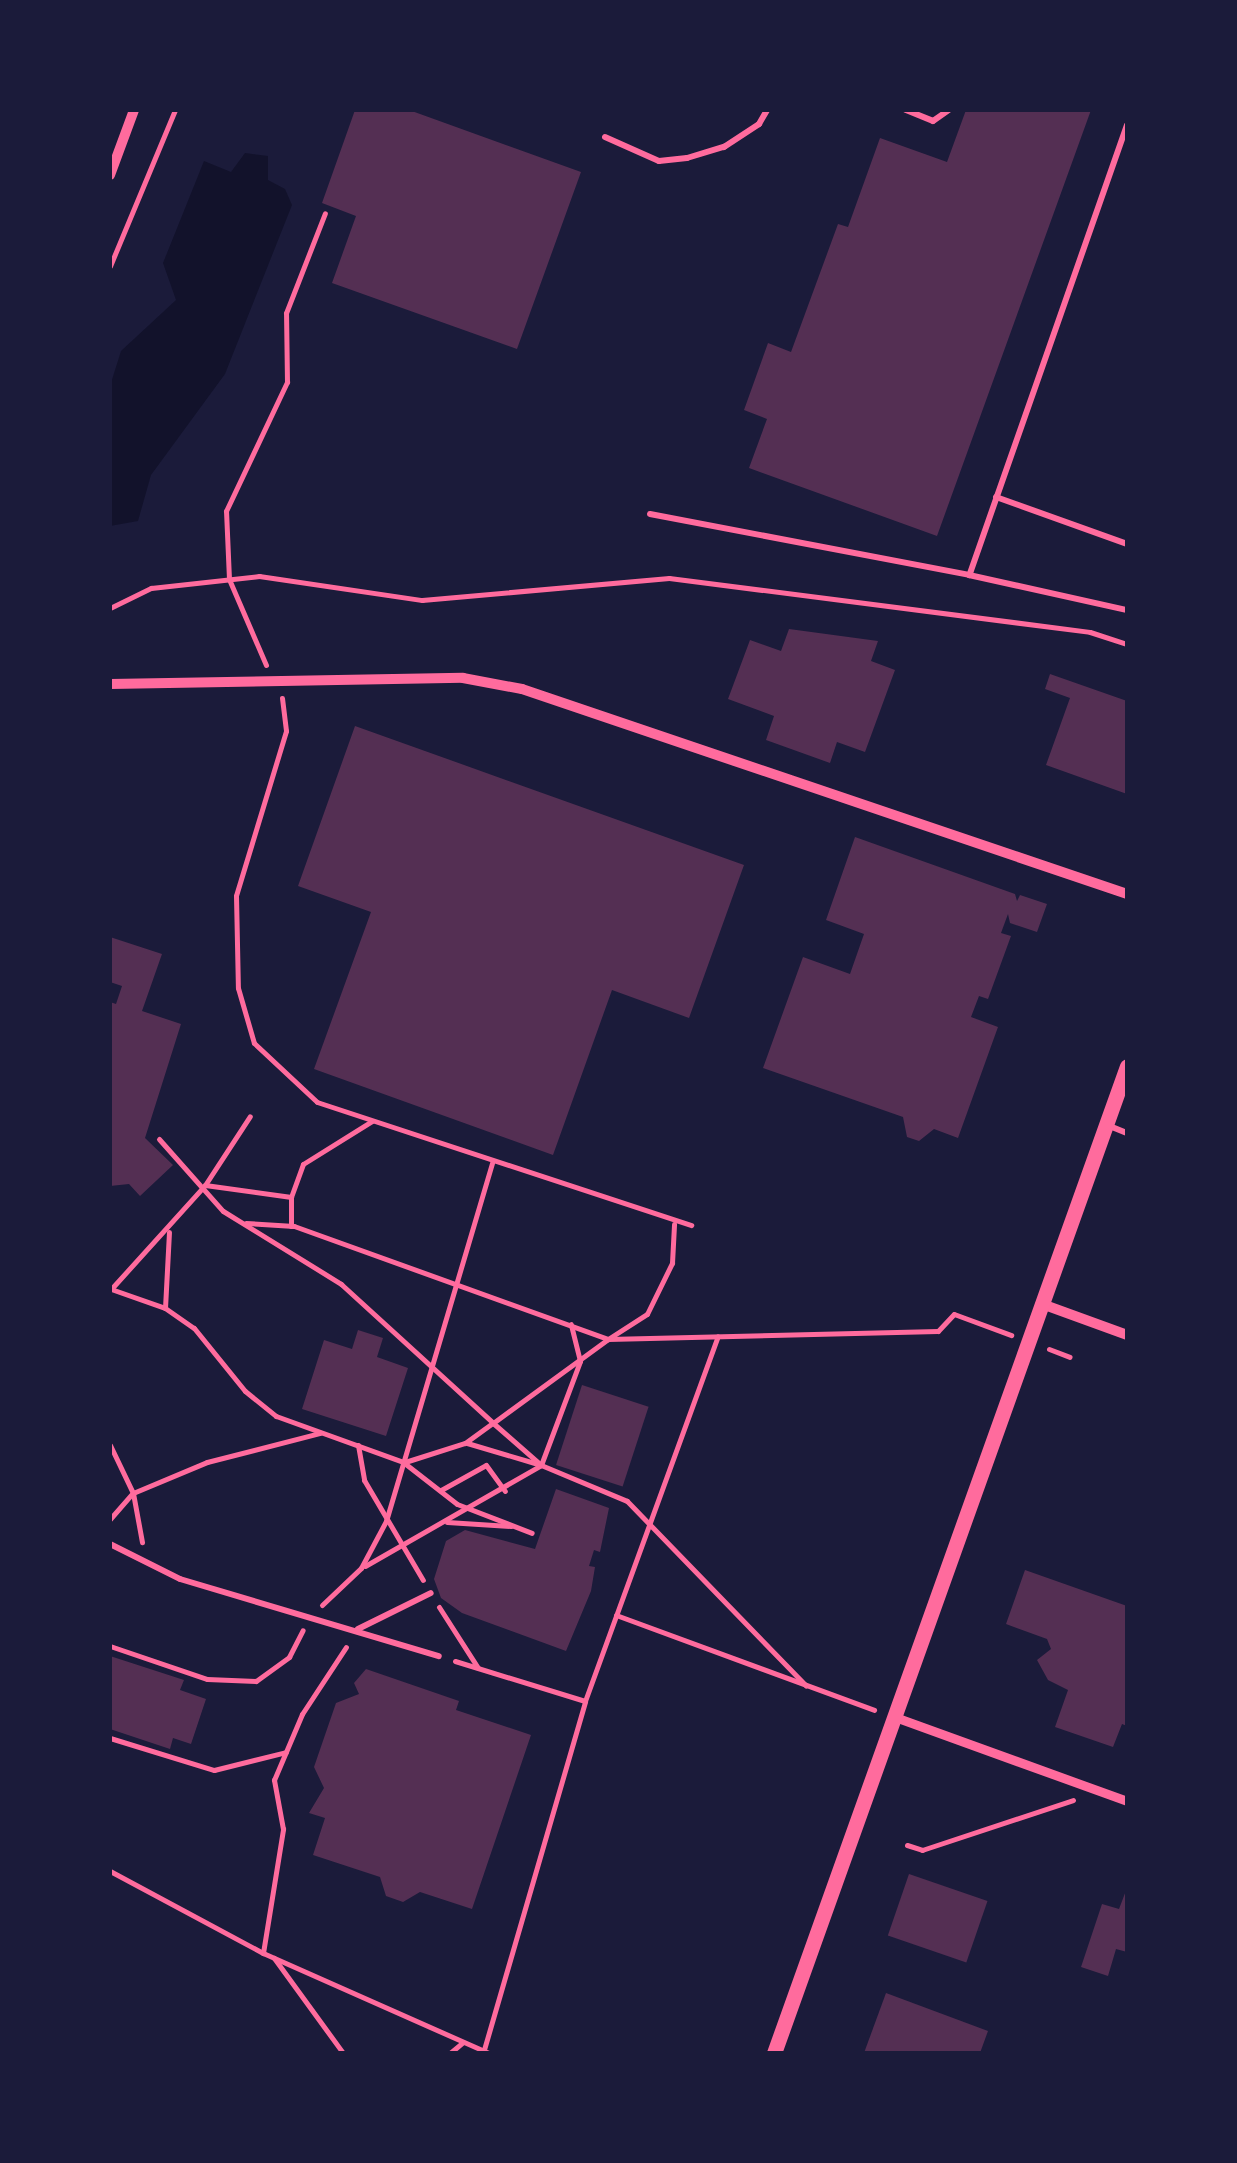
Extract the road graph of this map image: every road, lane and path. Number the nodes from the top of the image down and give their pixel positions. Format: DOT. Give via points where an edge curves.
graph roads {
  1 [pos="134,110"];
  2 [pos="175,110"];
  3 [pos="767,110"];
  4 [pos="906,110"];
  5 [pos="950,110"];
  6 [pos="1126,130"];
  7 [pos="604,137"];
  8 [pos="110,176"];
  9 [pos="325,213"];
  10 [pos="110,266"];
  11 [pos="996,497"];
  12 [pos="650,514"];
  13 [pos="1127,544"];
  14 [pos="970,575"];
  15 [pos="229,579"];
  16 [pos="110,608"];
  17 [pos="1127,610"];
  18 [pos="1127,644"];
  19 [pos="270,679"];
  20 [pos="110,684"];
  21 [pos="1127,894"];
  22 [pos="1127,1066"];
  23 [pos="250,1116"];
  24 [pos="372,1121"];
  25 [pos="1106,1125"];
  26 [pos="1127,1133"];
  27 [pos="159,1138"];
  28 [pos="492,1162"];
  29 [pos="205,1186"];
  30 [pos="291,1198"];
  31 [pos="244,1223"];
  32 [pos="674,1224"];
  33 [pos="691,1225"];
  34 [pos="291,1226"];
  35 [pos="169,1230"];
  36 [pos="452,1282"];
  37 [pos="111,1290"];
  38 [pos="1042,1304"];
  39 [pos="165,1308"];
  40 [pos="571,1324"];
  41 [pos="1127,1334"];
  42 [pos="718,1336"];
  43 [pos="608,1340"];
  44 [pos="1028,1341"];
  45 [pos="1070,1356"];
  46 [pos="580,1361"];
  47 [pos="429,1365"];
  48 [pos="494,1423"];
  49 [pos="322,1432"];
  50 [pos="465,1443"];
  51 [pos="110,1445"];
  52 [pos="358,1445"];
  53 [pos="403,1462"];
  54 [pos="541,1465"];
  55 [pos="441,1490"];
  56 [pos="505,1491"];
  57 [pos="133,1493"];
  58 [pos="472,1508"];
  59 [pos="110,1519"];
  60 [pos="386,1521"];
  61 [pos="446,1522"];
  62 [pos="649,1522"];
  63 [pos="514,1526"];
  64 [pos="532,1533"];
  65 [pos="110,1544"];
  66 [pos="399,1547"];
  67 [pos="147,1564"];
  68 [pos="360,1568"];
  69 [pos="431,1593"];
  70 [pos="313,1614"];
  71 [pos="616,1615"];
  72 [pos="358,1629"];
  73 [pos="110,1646"];
  74 [pos="439,1656"];
  75 [pos="478,1668"];
  76 [pos="806,1686"];
  77 [pos="586,1701"];
  78 [pos="895,1717"];
  79 [pos="110,1738"];
  80 [pos="286,1752"];
  81 [pos="1099,1792"];
  82 [pos="1127,1802"];
  83 [pos="906,1845"];
  84 [pos="110,1872"];
  85 [pos="263,1953"];
  86 [pos="274,1958"];
  87 [pos="463,2042"];
  88 [pos="484,2052"];
  89 [pos="343,2053"];
  90 [pos="450,2053"];
  91 [pos="774,2053"];
  1 -- 8 [label="street"];
  2 -- 10 [label="path"];
  3 -- 7 [label="lane" via="759,124 724,147 687,158 659,161"];
  4 -- 5 [label="lane" via="933,121"];
  6 -- 11 [label="lane"];
  9 -- 15 [label="path" via="286,313 287,382 226,511"];
  11 -- 13 [label="lane"];
  11 -- 14 [label="lane"];
  12 -- 14 [label="lane"];
  14 -- 17 [label="lane"];
  15 -- 16 [label="path" via="151,588"];
  15 -- 18 [label="path" via="299,580 422,600 669,578 1090,632"];
  15 -- 19 [label="path"];
  19 -- 20 [label="street"];
  19 -- 21 [label="street" via="463,678 522,689"];
  19 -- 24 [label="path" via="282,698 286,730 236,896 238,988 254,1044 316,1102"];
  22 -- 25 [label="street"];
  23 -- 29 [label="path"];
  24 -- 28 [label="path"];
  24 -- 30 [label="path" via="303,1164"];
  25 -- 26 [label="lane"];
  25 -- 38 [label="street"];
  27 -- 29 [label="path"];
  28 -- 32 [label="path"];
  28 -- 36 [label="path"];
  29 -- 30 [label="path"];
  29 -- 31 [label="path" via="223,1210"];
  29 -- 35 [label="path"];
  30 -- 34 [label="path"];
  31 -- 34 [label="path"];
  31 -- 47 [label="path" via="340,1284"];
  32 -- 33 [label="path"];
  32 -- 43 [label="path" via="672,1263 647,1314"];
  34 -- 36 [label="path"];
  35 -- 37 [label="path"];
  35 -- 39 [label="path"];
  36 -- 40 [label="path"];
  36 -- 47 [label="path"];
  37 -- 39 [label="path"];
  38 -- 41 [label="street"];
  38 -- 44 [label="street"];
  39 -- 49 [label="path" via="216,1350 266,1408"];
  40 -- 43 [label="path"];
  40 -- 46 [label="path"];
  42 -- 43 [label="path"];
  42 -- 44 [label="path" via="938,1332 954,1314"];
  42 -- 62 [label="path"];
  43 -- 46 [label="path"];
  44 -- 45 [label="path"];
  44 -- 78 [label="street"];
  46 -- 48 [label="path"];
  46 -- 54 [label="path"];
  47 -- 48 [label="path"];
  47 -- 53 [label="path"];
  48 -- 50 [label="path"];
  48 -- 54 [label="path"];
  49 -- 52 [label="path"];
  49 -- 57 [label="path" via="207,1462"];
  50 -- 53 [label="path"];
  50 -- 54 [label="path"];
  51 -- 57 [label="path"];
  52 -- 53 [label="path"];
  52 -- 60 [label="path" via="364,1480"];
  53 -- 55 [label="path"];
  53 -- 60 [label="path"];
  54 -- 56 [label="path"];
  54 -- 62 [label="path" via="627,1501"];
  55 -- 56 [label="path" via="486,1464"];
  55 -- 58 [label="path"];
  56 -- 58 [label="path"];
  57 -- 59 [label="path"];
  57 -- 67 [label="path"];
  58 -- 61 [label="path"];
  58 -- 63 [label="path"];
  60 -- 66 [label="path"];
  60 -- 68 [label="path"];
  61 -- 63 [label="path"];
  61 -- 66 [label="path"];
  62 -- 71 [label="path"];
  62 -- 76 [label="path"];
  63 -- 64 [label="path"];
  65 -- 67 [label="lane"];
  66 -- 68 [label="path"];
  66 -- 69 [label="path"];
  67 -- 70 [label="lane"];
  68 -- 70 [label="path"];
  69 -- 72 [label="lane"];
  69 -- 75 [label="path"];
  70 -- 72 [label="lane"];
  70 -- 73 [label="path" via="289,1656 256,1682 207,1679"];
  71 -- 76 [label="path"];
  71 -- 77 [label="path"];
  72 -- 74 [label="lane"];
  72 -- 80 [label="path" via="302,1714"];
  74 -- 75 [label="path"];
  75 -- 77 [label="path"];
  76 -- 78 [label="path"];
  77 -- 88 [label="path"];
  78 -- 81 [label="street"];
  78 -- 91 [label="street"];
  79 -- 80 [label="path" via="214,1770"];
  80 -- 85 [label="path" via="274,1780 283,1829"];
  81 -- 82 [label="street"];
  81 -- 83 [label="path" via="922,1850"];
  84 -- 85 [label="path"];
  85 -- 86 [label="path"];
  86 -- 87 [label="path"];
  86 -- 89 [label="path"];
  87 -- 88 [label="path"];
  87 -- 90 [label="path"];
}
